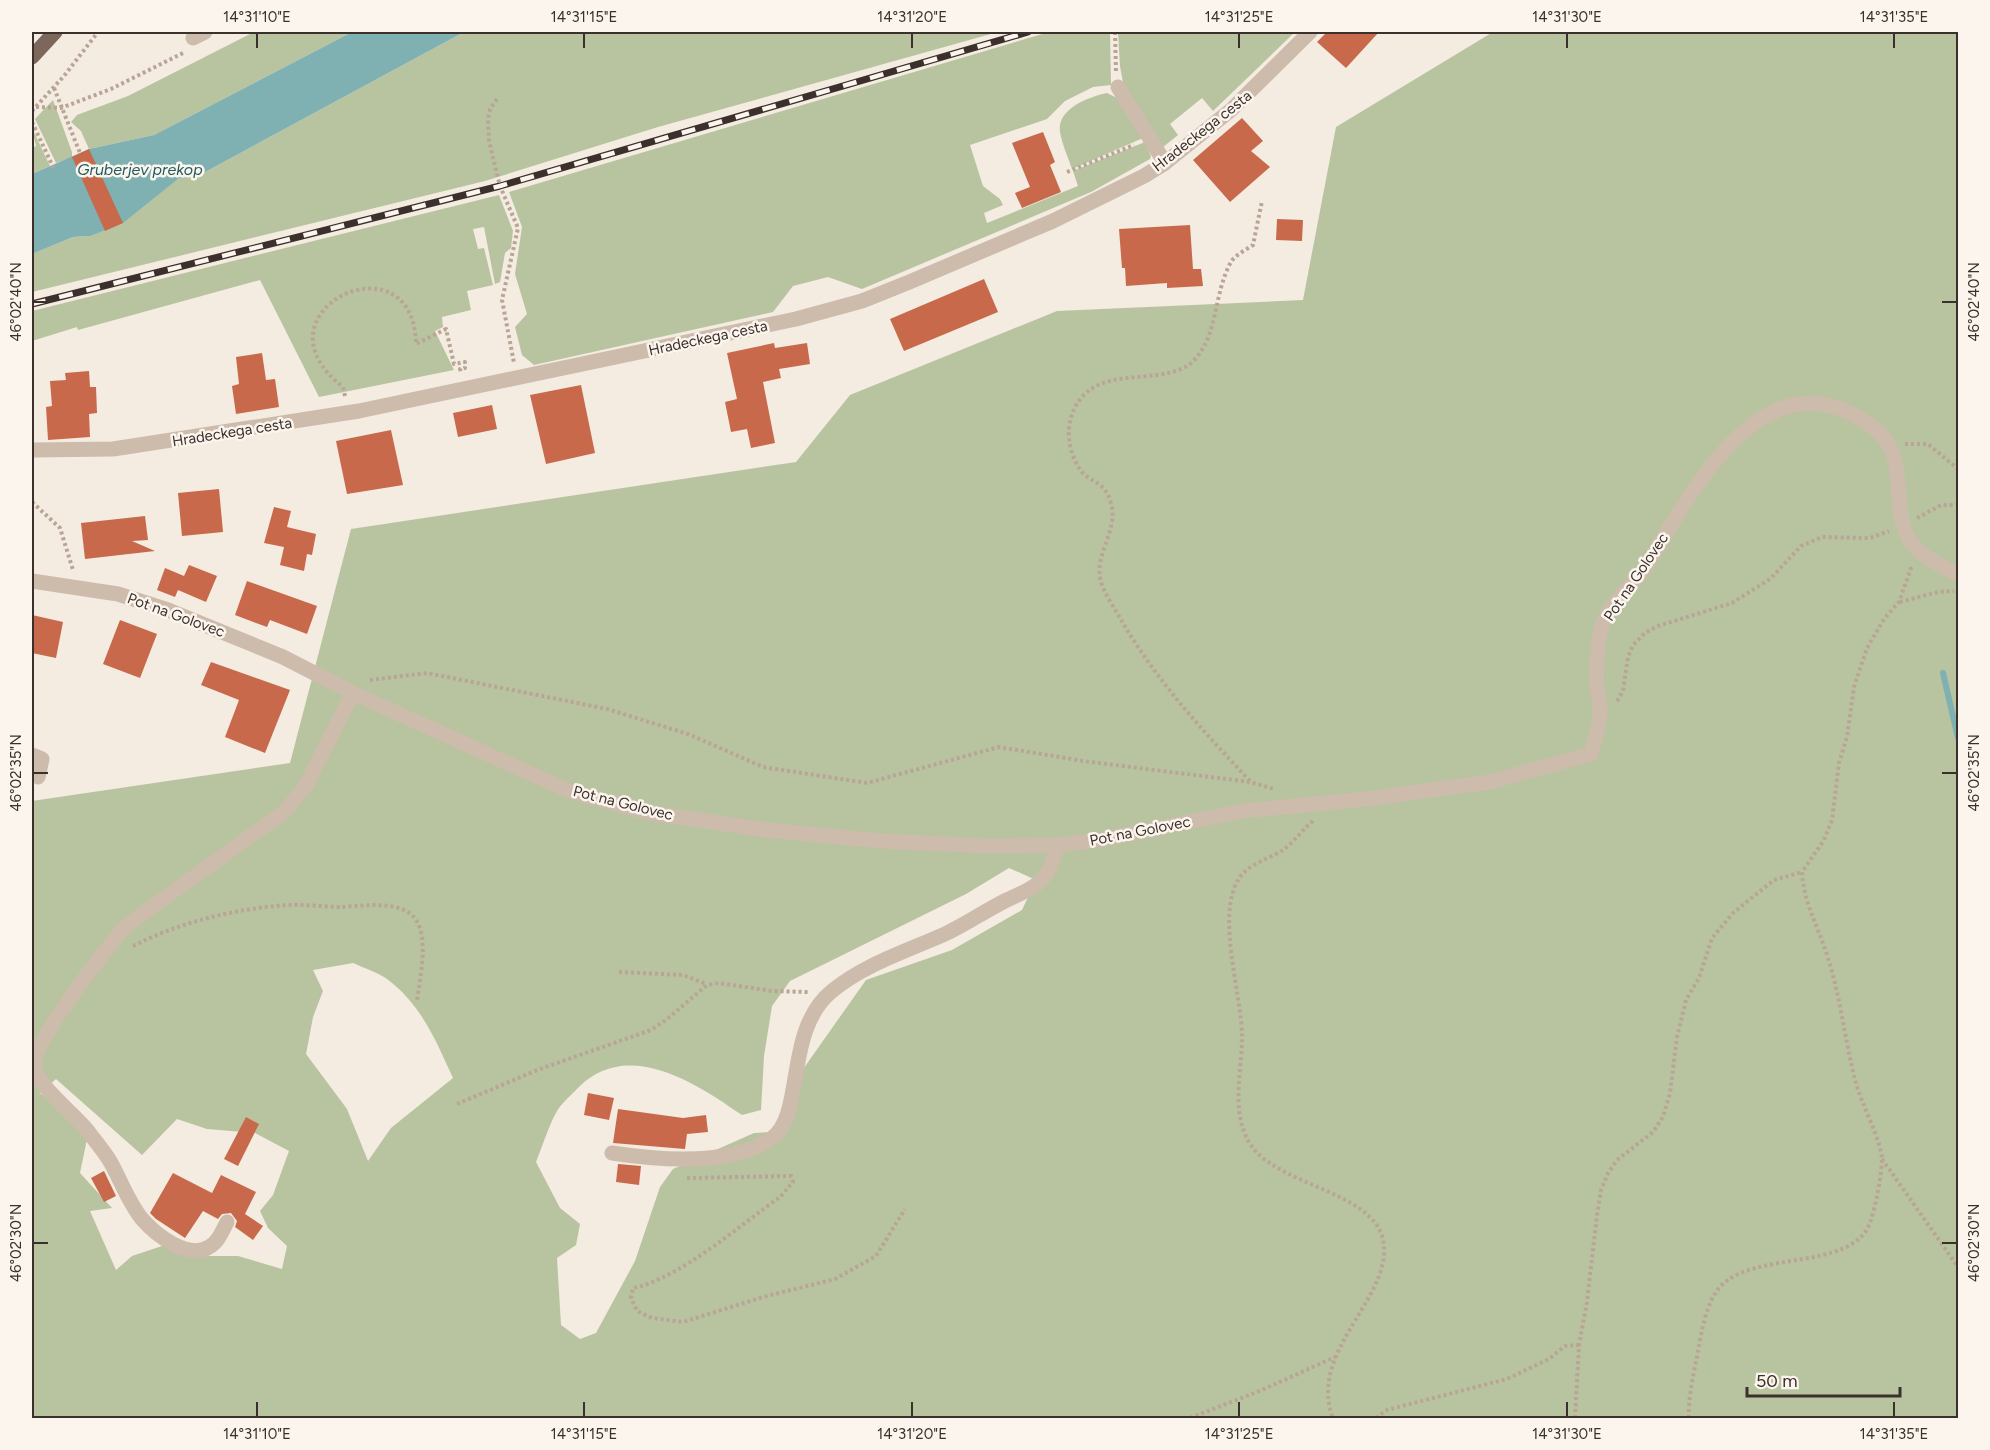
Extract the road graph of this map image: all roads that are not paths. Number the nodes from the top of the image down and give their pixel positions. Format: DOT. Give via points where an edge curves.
graph roads {
  1 [pos="55,32"];
  2 [pos="1310,32"];
  3 [pos="32,57"];
  4 [pos="1118,87"];
  5 [pos="1165,164"];
  6 [pos="32,450"];
  7 [pos="1959,574"];
  8 [pos="32,581"];
  9 [pos="346,689"];
  10 [pos="32,755"];
  11 [pos="38,777"];
  12 [pos="1058,845"];
  13 [pos="612,1153"];
  14 [pos="227,1222"];
  1 -- 3 [label="main road"];
  2 -- 5 [label="street, Hradeckega cesta" via="1231,110"];
  4 -- 5 [label="street"];
  5 -- 6 [label="street, Hradeckega cesta" via="1084,207 862,301 796,319 359,411 97,450"];
  7 -- 12 [label="street, Pot na Golovec" via="1917,549 1901,524 1892,448 1877,430 1818,402 1787,406 1744,430 1689,495 1646,566 1621,593 1602,627 1597,660 1600,714 1591,754 1490,782 1243,811"];
  8 -- 9 [label="street, Pot na Golovec" via="118,594 168,610 283,657"];
  9 -- 12 [label="street, Pot na Golovec" via="570,791 650,813 767,831 881,841"];
  9 -- 14 [label="street" via="305,787 284,812 127,925 109,944 35,1054 38,1077 85,1127 110,1161 141,1218 155,1231 192,1251 207,1249 218,1240"];
  10 -- 11 [label="street" via="42,759"];
  12 -- 13 [label="street" via="1051,869 1036,885 948,932 859,971 830,992 807,1024 795,1064 788,1117 772,1138 726,1154 687,1160"];
}
